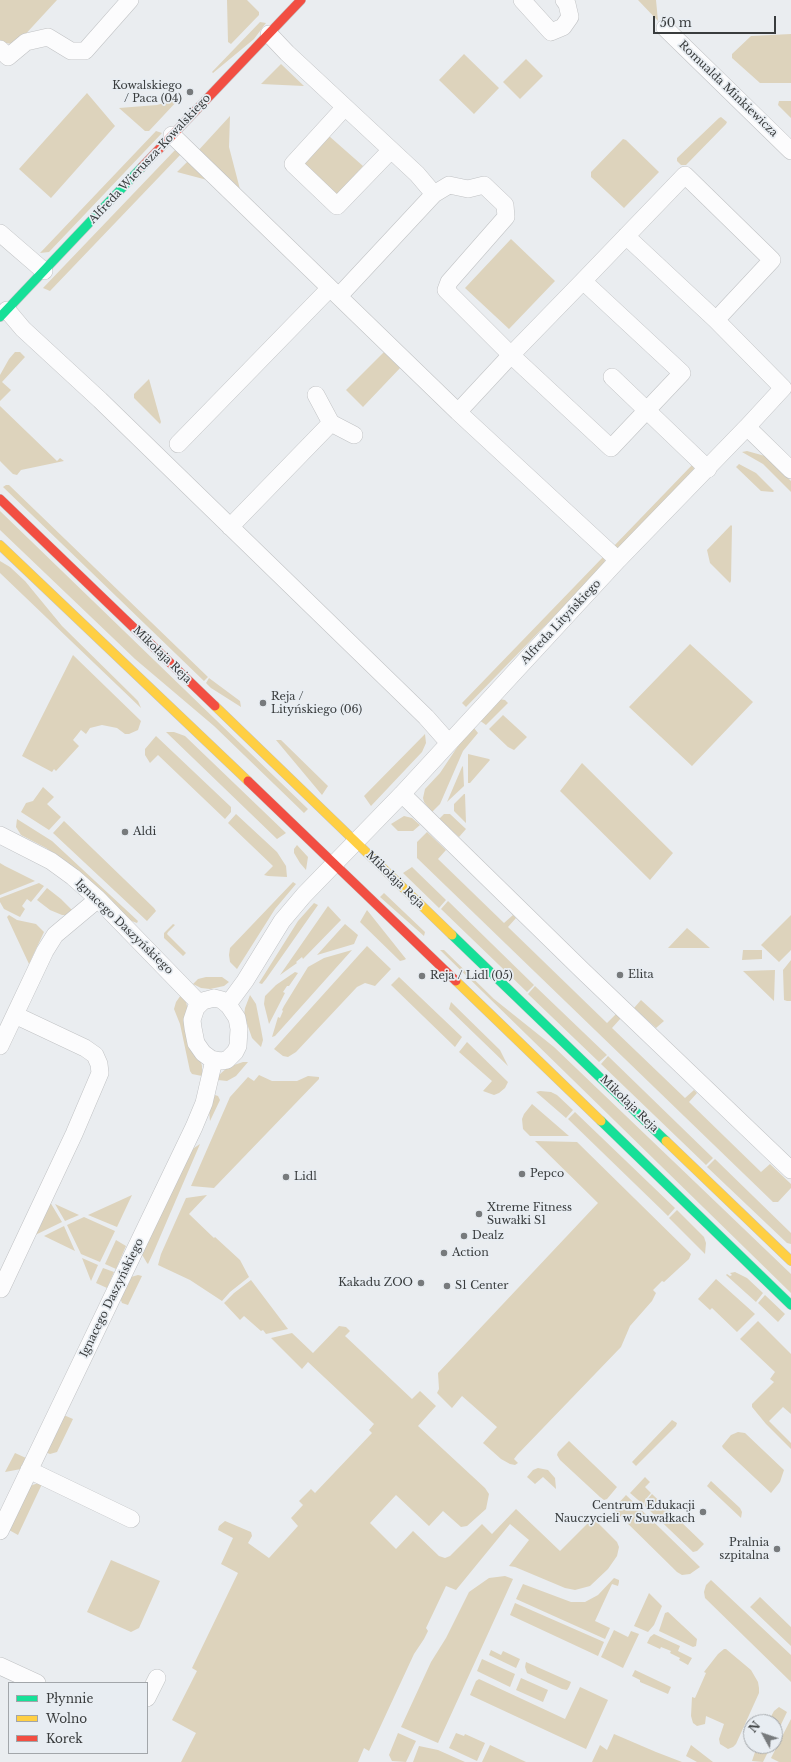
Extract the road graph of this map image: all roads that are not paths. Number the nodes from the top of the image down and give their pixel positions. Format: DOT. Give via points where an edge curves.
graph roads {
  1 [pos="130,0"];
  2 [pos="522,0"];
  3 [pos="564,0"];
  4 [pos="292,3"];
  5 [pos="665,28"];
  6 [pos="269,34"];
  7 [pos="3,58"];
  8 [pos="345,108"];
  9 [pos="172,135"];
  10 [pos="391,150"];
  11 [pos="791,151"];
  12 [pos="434,194"];
  13 [pos="0,233"];
  14 [pos="626,236"];
  15 [pos="44,271"];
  16 [pos="583,281"];
  17 [pos="335,292"];
  18 [pos="4,313"];
  19 [pos="716,320"];
  20 [pos="512,355"];
  21 [pos="612,377"];
  22 [pos="316,395"];
  23 [pos="647,410"];
  24 [pos="458,412"];
  25 [pos="331,423"];
  26 [pos="747,427"];
  27 [pos="354,435"];
  28 [pos="178,444"];
  29 [pos="708,469"];
  30 [pos="791,470"];
  31 [pos="0,499"];
  32 [pos="230,527"];
  33 [pos="0,545"];
  34 [pos="4,553"];
  35 [pos="618,560"];
  36 [pos="449,743"];
  37 [pos="402,794"];
  38 [pos="0,835"];
  39 [pos="355,842"];
  40 [pos="334,863"];
  41 [pos="98,899"];
  42 [pos="199,1003"];
  43 [pos="228,1004"];
  44 [pos="14,1015"];
  45 [pos="0,1046"];
  46 [pos="214,1060"];
  47 [pos="791,1170"];
  48 [pos="791,1261"];
  49 [pos="1,1289"];
  50 [pos="791,1305"];
  51 [pos="29,1470"];
  52 [pos="131,1519"];
  53 [pos="0,1531"];
  54 [pos="0,1666"];
  55 [pos="157,1678"];
  56 [pos="35,1682"];
  57 [pos="148,1696"];
  1 -- 7 [label="street" via="85,51 71,51 48,37 26,42"];
  2 -- 3 [label="street" via="551,32 563,27 570,17"];
  4 -- 6 [label="street, Alfreda Wierusza-Kowalskiego"];
  5 -- 11 [label="street, Romualda Minkiewicza"];
  6 -- 8 [label="street"];
  6 -- 9 [label="street, Alfreda Wierusza-Kowalskiego"];
  8 -- 10 [label="street"];
  8 -- 10 [label="street" via="292,164 337,206"];
  9 -- 15 [label="street, Alfreda Wierusza-Kowalskiego"];
  9 -- 17 [label="street"];
  10 -- 12 [label="street"];
  12 -- 17 [label="street"];
  12 -- 20 [label="street" via="449,185 468,189 484,185 505,205 506,217 449,282 446,290"];
  13 -- 15 [label="street"];
  14 -- 16 [label="street"];
  14 -- 19 [label="street"];
  14 -- 19 [label="street" via="685,175 772,260"];
  15 -- 18 [label="street, Alfreda Wierusza-Kowalskiego"];
  16 -- 20 [label="street"];
  16 -- 23 [label="street" via="682,373"];
  17 -- 24 [label="street"];
  17 -- 28 [label="street"];
  18 -- 32 [label="street" via="100,400"];
  19 -- 26 [label="street, Alfreda Lityńskiego" via="783,388"];
  20 -- 23 [label="street" via="611,448"];
  20 -- 24 [label="street"];
  21 -- 23 [label="street"];
  22 -- 25 [label="street"];
  23 -- 29 [label="street"];
  24 -- 35 [label="street"];
  25 -- 27 [label="street"];
  25 -- 32 [label="street"];
  26 -- 29 [label="street, Alfreda Lityńskiego"];
  26 -- 30 [label="street"];
  29 -- 35 [label="street, Alfreda Lityńskiego"];
  31 -- 39 [label="street, Mikołaja Reja"];
  32 -- 36 [label="street" via="426,717"];
  33 -- 34 [label="street"];
  34 -- 40 [label="street"];
  35 -- 36 [label="street, Alfreda Lityńskiego"];
  36 -- 37 [label="street, Alfreda Lityńskiego"];
  37 -- 39 [label="street, Alfreda Lityńskiego"];
  37 -- 47 [label="street"];
  38 -- 41 [label="street, Ignacego Daszyńskiego" via="51,861"];
  39 -- 40 [label="street, Alfreda Lityńskiego"];
  39 -- 48 [label="street, Mikołaja Reja"];
  40 -- 43 [label="street, Alfreda Lityńskiego" via="282,922"];
  40 -- 50 [label="street"];
  41 -- 42 [label="street, Ignacego Daszyńskiego"];
  41 -- 44 [label="street" via="55,935"];
  42 -- 43 [label="street" via="214,998"];
  42 -- 46 [label="street" via="192,1020 194,1036 203,1053"];
  43 -- 46 [label="street" via="238,1022 238,1046 227,1060"];
  44 -- 45 [label="street"];
  44 -- 49 [label="street" via="85,1048 95,1055 100,1073"];
  46 -- 51 [label="street, Ignacego Daszyńskiego" via="204,1103 194,1127"];
  51 -- 52 [label="street"];
  51 -- 53 [label="street, Ignacego Daszyńskiego"];
  54 -- 56 [label="street"];
  55 -- 57 [label="street"];
}
